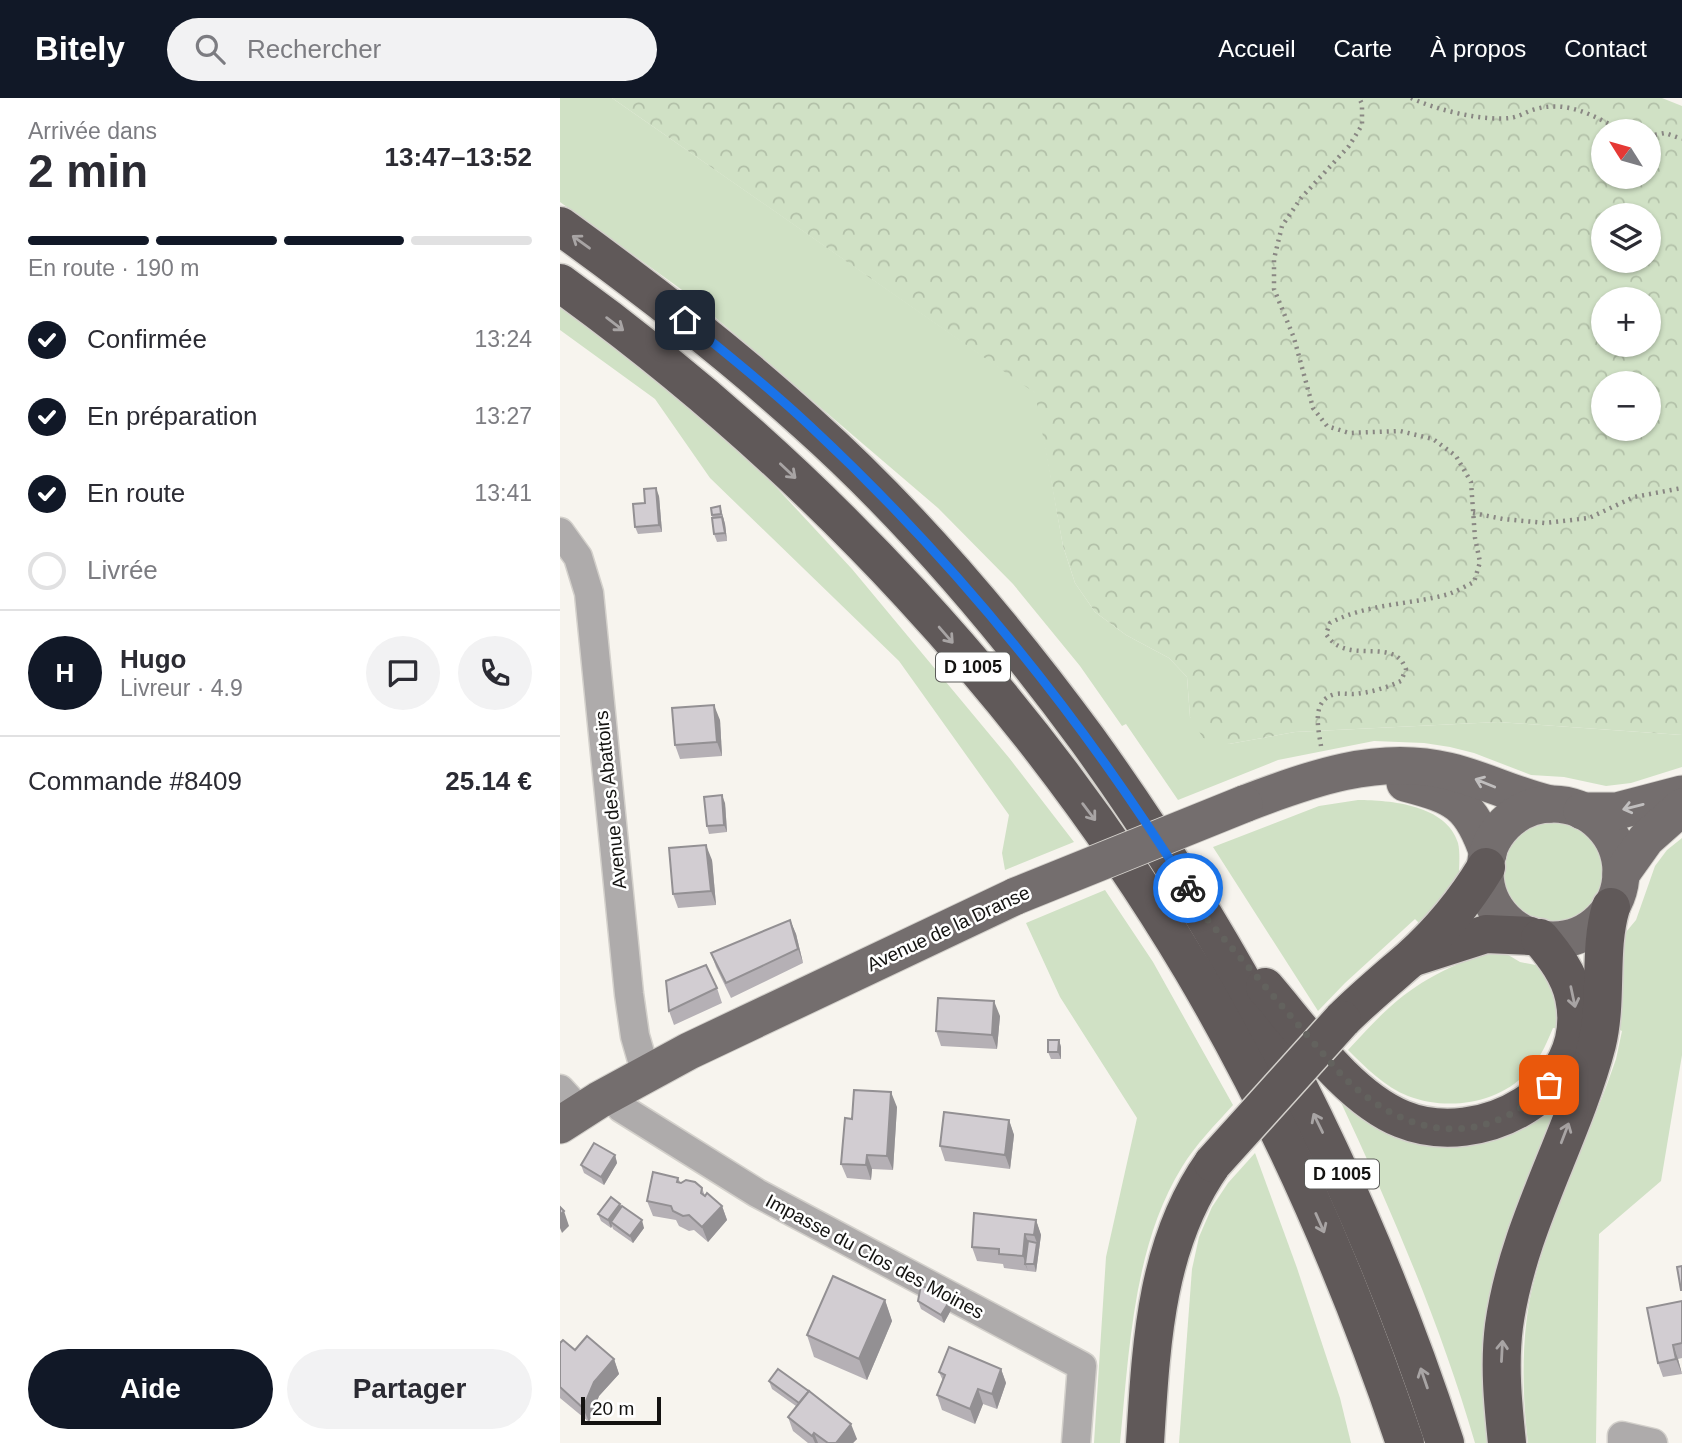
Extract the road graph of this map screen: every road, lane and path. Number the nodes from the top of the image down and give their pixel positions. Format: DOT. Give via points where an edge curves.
graph roads {
  1 [pos="1359,98"];
  2 [pos="1411,98"];
  3 [pos="1600,119"];
  4 [pos="1661,133"];
  5 [pos="1682,139"];
  6 [pos="560,226"];
  7 [pos="560,283"];
  8 [pos="1682,488"];
  9 [pos="1473,513"];
  10 [pos="560,532"];
  11 [pos="1338,762"];
  12 [pos="1682,794"];
  13 [pos="1566,807"];
  14 [pos="1682,807"];
  15 [pos="1487,861"];
  16 [pos="1616,890"];
  17 [pos="1207,919"];
  18 [pos="1535,937"];
  19 [pos="1412,957"];
  20 [pos="646,1074"];
  21 [pos="578,1105"];
  22 [pos="1361,1318"];
  23 [pos="1076,1443"];
  24 [pos="1145,1443"];
  25 [pos="1375,1443"];
  26 [pos="1405,1443"];
  27 [pos="1445,1443"];
  28 [pos="1507,1443"];
  29 [pos="1622,1443"];
  30 [pos="1653,1443"];
  1 -- 9 [label="path" via="1363,125 1282,226 1274,260 1274,289 1294,338 1313,408 1326,426 1349,433 1400,431 1433,439 1456,456 1471,482"];
  2 -- 3 [label="path" via="1492,118 1513,118 1537,108 1570,107"];
  4 -- 5 [label="path"];
  17 -- 6 [label="highway, D 1005, one-way" via="1144,820 1037,671 900,514 809,425 727,354"];
  7 -- 22 [label="highway, D 1005, one-way" via="691,385 818,498 926,612 1051,762 1141,888 1240,1053"];
  8 -- 9 [label="path" via="1634,497 1589,518 1545,523"];
  9 -- 11 [label="path" via="1480,562 1474,582 1450,594 1402,601 1330,622 1326,634 1331,643 1399,657 1406,669 1401,681 1388,688 1339,693 1321,703 1317,726"];
  10 -- 20 [label="street, Avenue des Abattoirs" via="578,557 589,593 630,1003"];
  13 -- 11 [label="main road, Avenue de la Dranse, one-way" via="1449,771"];
  11 -- 15 [label="main road, Avenue de la Dranse" via="1454,800 1475,820"];
  11 -- 20 [label="main road, Avenue de la Dranse, bridge" via="1311,780 1016,896"];
  12 -- 13 [label="main road, Avenue de la Dranse, one-way" via="1617,811"];
  13 -- 15 [label="main road" via="1530,809 1511,819 1497,835"];
  13 -- 16 [label="main road" via="1592,816 1608,832 1618,852"];
  14 -- 16 [label="main road" via="1651,834"];
  15 -- 18 [label="main road" via="1488,889 1497,909 1511,925"];
  15 -- 19 [label="highway" via="1465,898"];
  16 -- 18 [label="main road" via="1605,916 1586,931 1563,939"];
  28 -- 16 [label="highway, one-way" via="1502,1355 1508,1302 1537,1203 1597,1042 1604,999 1605,934"];
  18 -- 17 [label="highway, one-way" via="1569,980 1576,1017 1569,1054 1549,1085 1520,1109 1484,1124 1443,1128 1423,1126 1384,1111 1352,1086"];
  27 -- 17 [label="highway, D 1005, one-way" via="1394,1297 1328,1142"];
  18 -- 19 [label="highway" via="1486,934"];
  19 -- 24 [label="highway, bridge" via="1342,1020 1213,1163 1191,1196 1163,1280"];
  20 -- 21 [label="main road, Avenue de la Dranse"];
  21 -- 23 [label="street, Impasse du Clos des Moines" via="621,1108 757,1193 1082,1366"];
  22 -- 25 [label="highway"];
  22 -- 26 [label="highway, D 1005"];
  29 -- 30 [label="street" via="1622,1436"];
}
